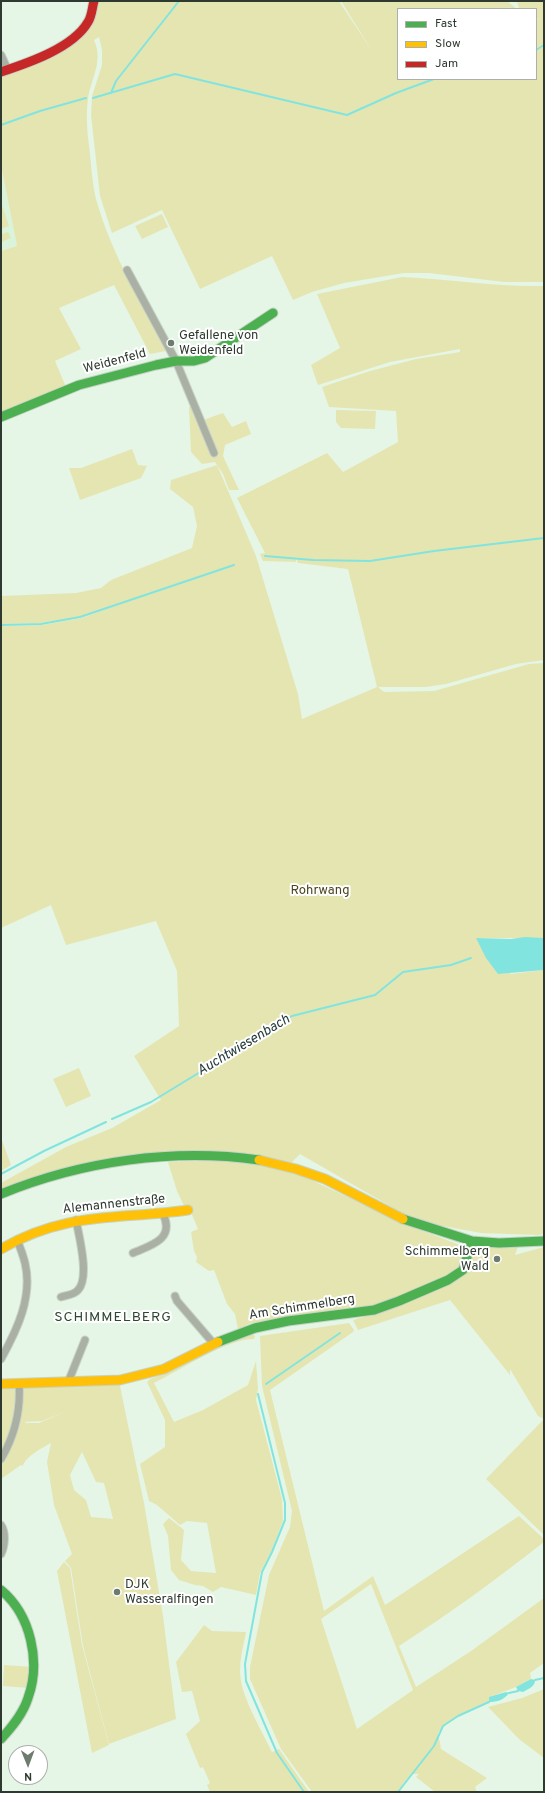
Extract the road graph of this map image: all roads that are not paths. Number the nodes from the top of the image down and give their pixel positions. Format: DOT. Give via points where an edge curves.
graph roads {
  1 [pos="94,1"];
  2 [pos="1,55"];
  3 [pos="4,71"];
  4 [pos="127,270"];
  5 [pos="273,313"];
  6 [pos="176,361"];
  7 [pos="1,417"];
  8 [pos="214,453"];
  9 [pos="1,1194"];
  10 [pos="188,1210"];
  11 [pos="163,1214"];
  12 [pos="76,1220"];
  13 [pos="17,1240"];
  14 [pos="472,1241"];
  15 [pos="544,1241"];
  16 [pos="1,1249"];
  17 [pos="133,1253"];
  18 [pos="175,1296"];
  19 [pos="61,1297"];
  20 [pos="85,1340"];
  21 [pos="214,1344"];
  22 [pos="1,1359"];
  23 [pos="69,1380"];
  24 [pos="19,1383"];
  25 [pos="1,1384"];
  26 [pos="1,1459"];
  27 [pos="1,1525"];
  28 [pos="1,1554"];
  29 [pos="1,1590"];
  30 [pos="1,1739"];
  1 -- 3 [label="street" via="88,22 73,38 51,52"];
  2 -- 3 [label="street"];
  4 -- 6 [label="street"];
  5 -- 6 [label="street, Weidenfeld" via="205,358"];
  6 -- 7 [label="street, Weidenfeld" via="61,391"];
  6 -- 8 [label="street"];
  9 -- 14 [label="street" via="49,1177 103,1165 145,1158 219,1155 288,1166 303,1171 326,1179 406,1220"];
  10 -- 11 [label="street, Alemannenstraße"];
  11 -- 12 [label="street, Alemannenstraße"];
  11 -- 17 [label="street" via="168,1224 165,1234 160,1240"];
  12 -- 13 [label="street, Alemannenstraße" via="32,1232"];
  12 -- 19 [label="street" via="83,1260 83,1279 79,1290"];
  13 -- 16 [label="street, Alemannenstraße"];
  13 -- 22 [label="street" via="25,1264 26,1292 23,1312 15,1334"];
  14 -- 15 [label="street" via="519,1244"];
  14 -- 21 [label="street, Am Schimmelberg" via="463,1270 448,1280 399,1301 374,1310 255,1328"];
  18 -- 21 [label="street"];
  20 -- 23 [label="street"];
  21 -- 23 [label="street, Am Schimmelberg" via="164,1369 135,1377 120,1380"];
  23 -- 24 [label="street, Am Schimmelberg"];
  24 -- 25 [label="street, Am Schimmelberg"];
  24 -- 26 [label="street" via="17,1421 11,1443"];
  27 -- 28 [label="street" via="4,1544"];
  29 -- 30 [label="street" via="19,1610 30,1633 35,1656 35,1674 30,1696 14,1725"];
}
